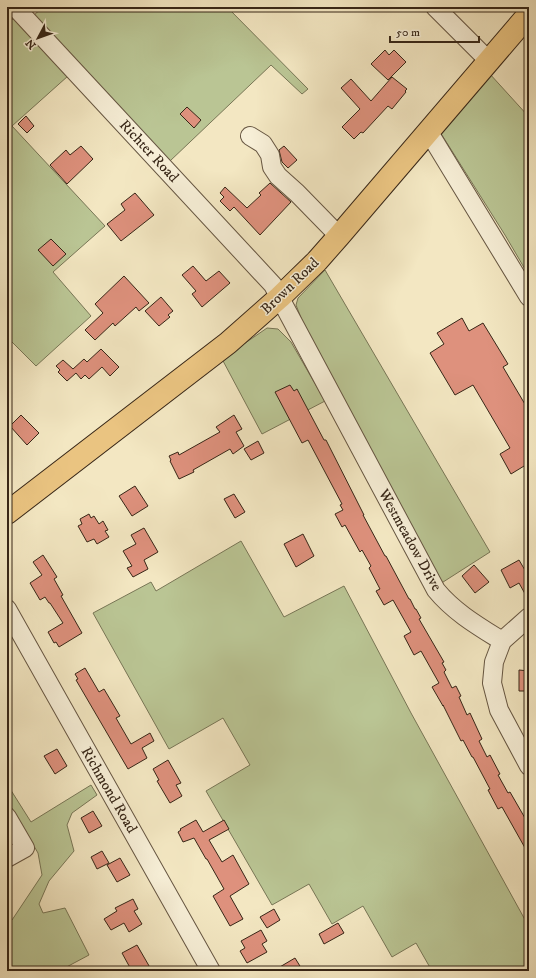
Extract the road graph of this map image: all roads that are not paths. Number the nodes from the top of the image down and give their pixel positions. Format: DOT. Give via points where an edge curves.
graph roads {
  1 [pos="15,7"];
  2 [pos="435,7"];
  3 [pos="529,14"];
  4 [pos="489,61"];
  5 [pos="428,131"];
  6 [pos="250,136"];
  7 [pos="339,236"];
  8 [pos="280,297"];
  9 [pos="529,297"];
  10 [pos="7,513"];
  11 [pos="7,609"];
  12 [pos="529,617"];
  13 [pos="502,641"];
  14 [pos="529,766"];
  15 [pos="7,817"];
  16 [pos="7,858"];
  17 [pos="211,971"];
  1 -- 8 [label="street, Richter Road" via="268,279"];
  2 -- 4 [label="street"];
  3 -- 4 [label="main road, Brown Road"];
  4 -- 5 [label="main road, Brown Road"];
  5 -- 7 [label="main road, Brown Road"];
  5 -- 9 [label="street"];
  6 -- 7 [label="street" via="263,144 278,176"];
  7 -- 8 [label="main road, Brown Road"];
  8 -- 10 [label="main road, Brown Road" via="216,352"];
  8 -- 13 [label="street, Westmeadow Drive" via="436,590 454,610"];
  11 -- 17 [label="street, Richmond Road"];
  12 -- 13 [label="street"];
  13 -- 14 [label="street" via="494,662 492,683 499,710"];
  15 -- 16 [label="street" via="25,848"];
}
